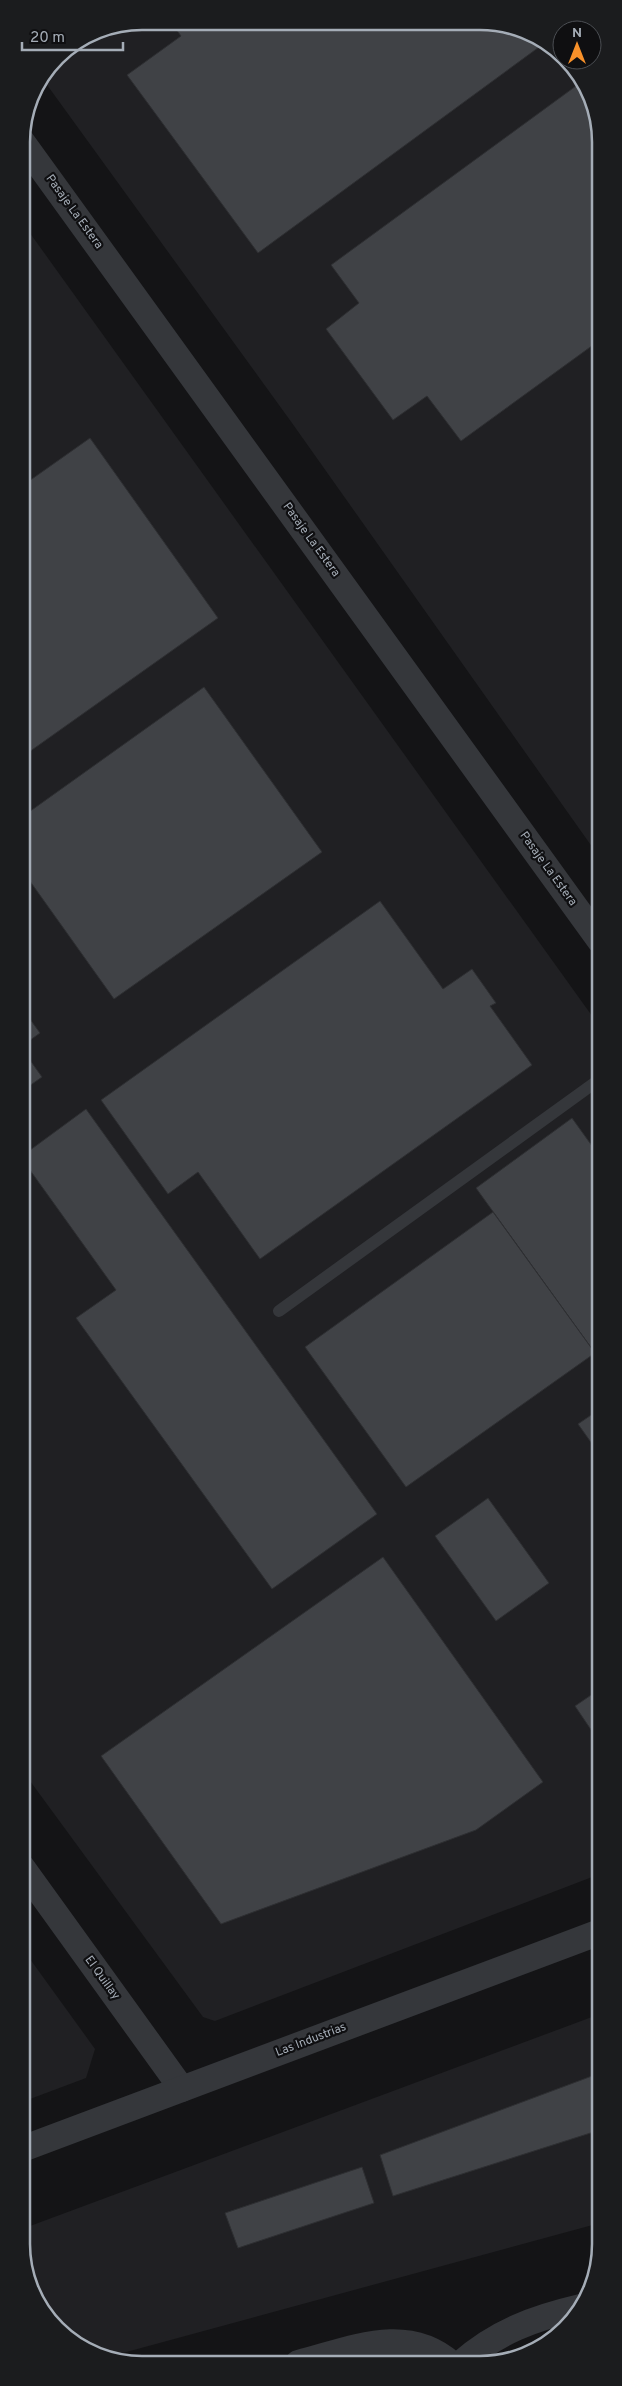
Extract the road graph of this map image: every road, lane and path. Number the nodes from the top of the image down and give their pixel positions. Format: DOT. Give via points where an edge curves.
graph roads {
  1 [pos="30,151"];
  2 [pos="592,927"];
  3 [pos="592,1085"];
  4 [pos="279,1311"];
  5 [pos="30,1878"];
  6 [pos="592,1935"];
  7 [pos="182,2089"];
  8 [pos="30,2146"];
  9 [pos="571,2310"];
  10 [pos="327,2356"];
  11 [pos="442,2356"];
  12 [pos="470,2356"];
  1 -- 2 [label="street, Pasaje La Estera"];
  3 -- 4 [label="lane"];
  5 -- 7 [label="street, El Quillay"];
  6 -- 7 [label="street, Las Industrias"];
  7 -- 8 [label="street, Las Industrias"];
  9 -- 12 [label="street" via="529,2320 505,2331"];
  10 -- 11 [label="street" via="389,2341 431,2348"];
}
